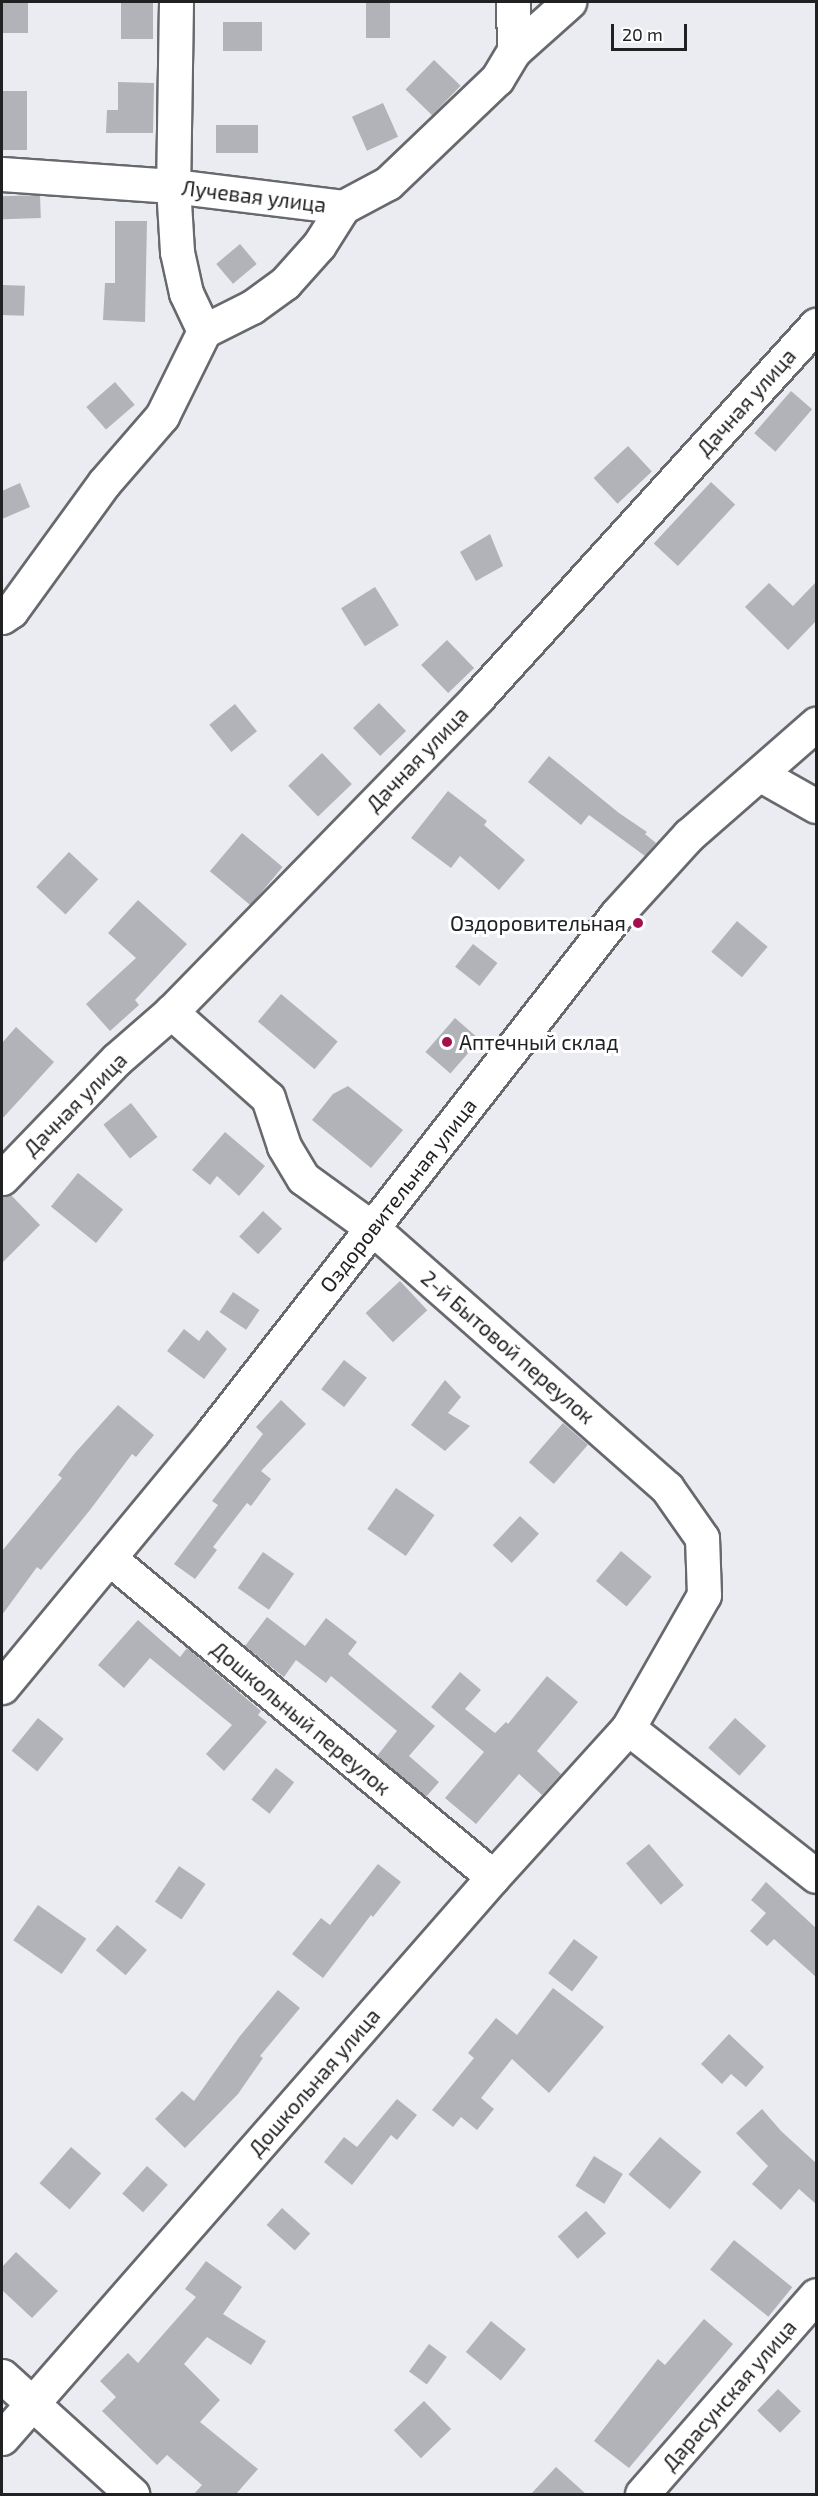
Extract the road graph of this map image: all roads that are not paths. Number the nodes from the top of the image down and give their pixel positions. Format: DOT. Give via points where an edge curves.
graph roads {
  1 [pos="176,2"];
  2 [pos="513,2"];
  3 [pos="569,2"];
  4 [pos="514,51"];
  5 [pos="2,174"];
  6 [pos="173,186"];
  7 [pos="343,207"];
  8 [pos="816,325"];
  9 [pos="204,331"];
  10 [pos="2,617"];
  11 [pos="816,724"];
  12 [pos="761,775"];
  13 [pos="816,806"];
  14 [pos="171,1011"];
  15 [pos="2,1178"];
  16 [pos="372,1228"];
  17 [pos="109,1558"];
  18 [pos="2,1687"];
  19 [pos="628,1728"];
  20 [pos="816,1876"];
  21 [pos="493,1877"];
  22 [pos="816,2295"];
  23 [pos="2,2376"];
  24 [pos="32,2404"];
  25 [pos="2,2438"];
  26 [pos="132,2494"];
  27 [pos="642,2494"];
  1 -- 6 [label="street"];
  2 -- 4 [label="street"];
  3 -- 4 [label="street, Лучевая улица"];
  4 -- 7 [label="street, Лучевая улица" via="497,79 388,183"];
  5 -- 6 [label="street, Лучевая улица"];
  6 -- 7 [label="street, Лучевая улица"];
  6 -- 9 [label="street" via="177,252 184,282"];
  7 -- 9 [label="street" via="319,245 285,284 252,307"];
  8 -- 14 [label="street, Дачная улица" via="478,697"];
  9 -- 10 [label="street" via="162,416 104,483 11,611"];
  11 -- 12 [label="street, Оздоровительная улица"];
  12 -- 13 [label="street"];
  12 -- 16 [label="street, Оздоровительная улица" via="689,835 617,914"];
  14 -- 15 [label="street, Дачная улица" via="117,1059"];
  14 -- 16 [label="street, 2-й Бытовой переулок" via="268,1098 284,1146 303,1178"];
  16 -- 17 [label="street, Оздоровительная улица"];
  16 -- 19 [label="street, 2-й Бытовой переулок" via="667,1488 702,1538 704,1594"];
  17 -- 18 [label="street, Оздоровительная улица"];
  17 -- 21 [label="street, Дошкольный переулок"];
  19 -- 20 [label="street"];
  19 -- 21 [label="street, Дошкольная улица"];
  21 -- 24 [label="street, Дошкольная улица"];
  22 -- 27 [label="street, Дарасунская улица"];
  23 -- 24 [label="street"];
  24 -- 25 [label="street, Дошкольная улица"];
  24 -- 26 [label="street"];
}
